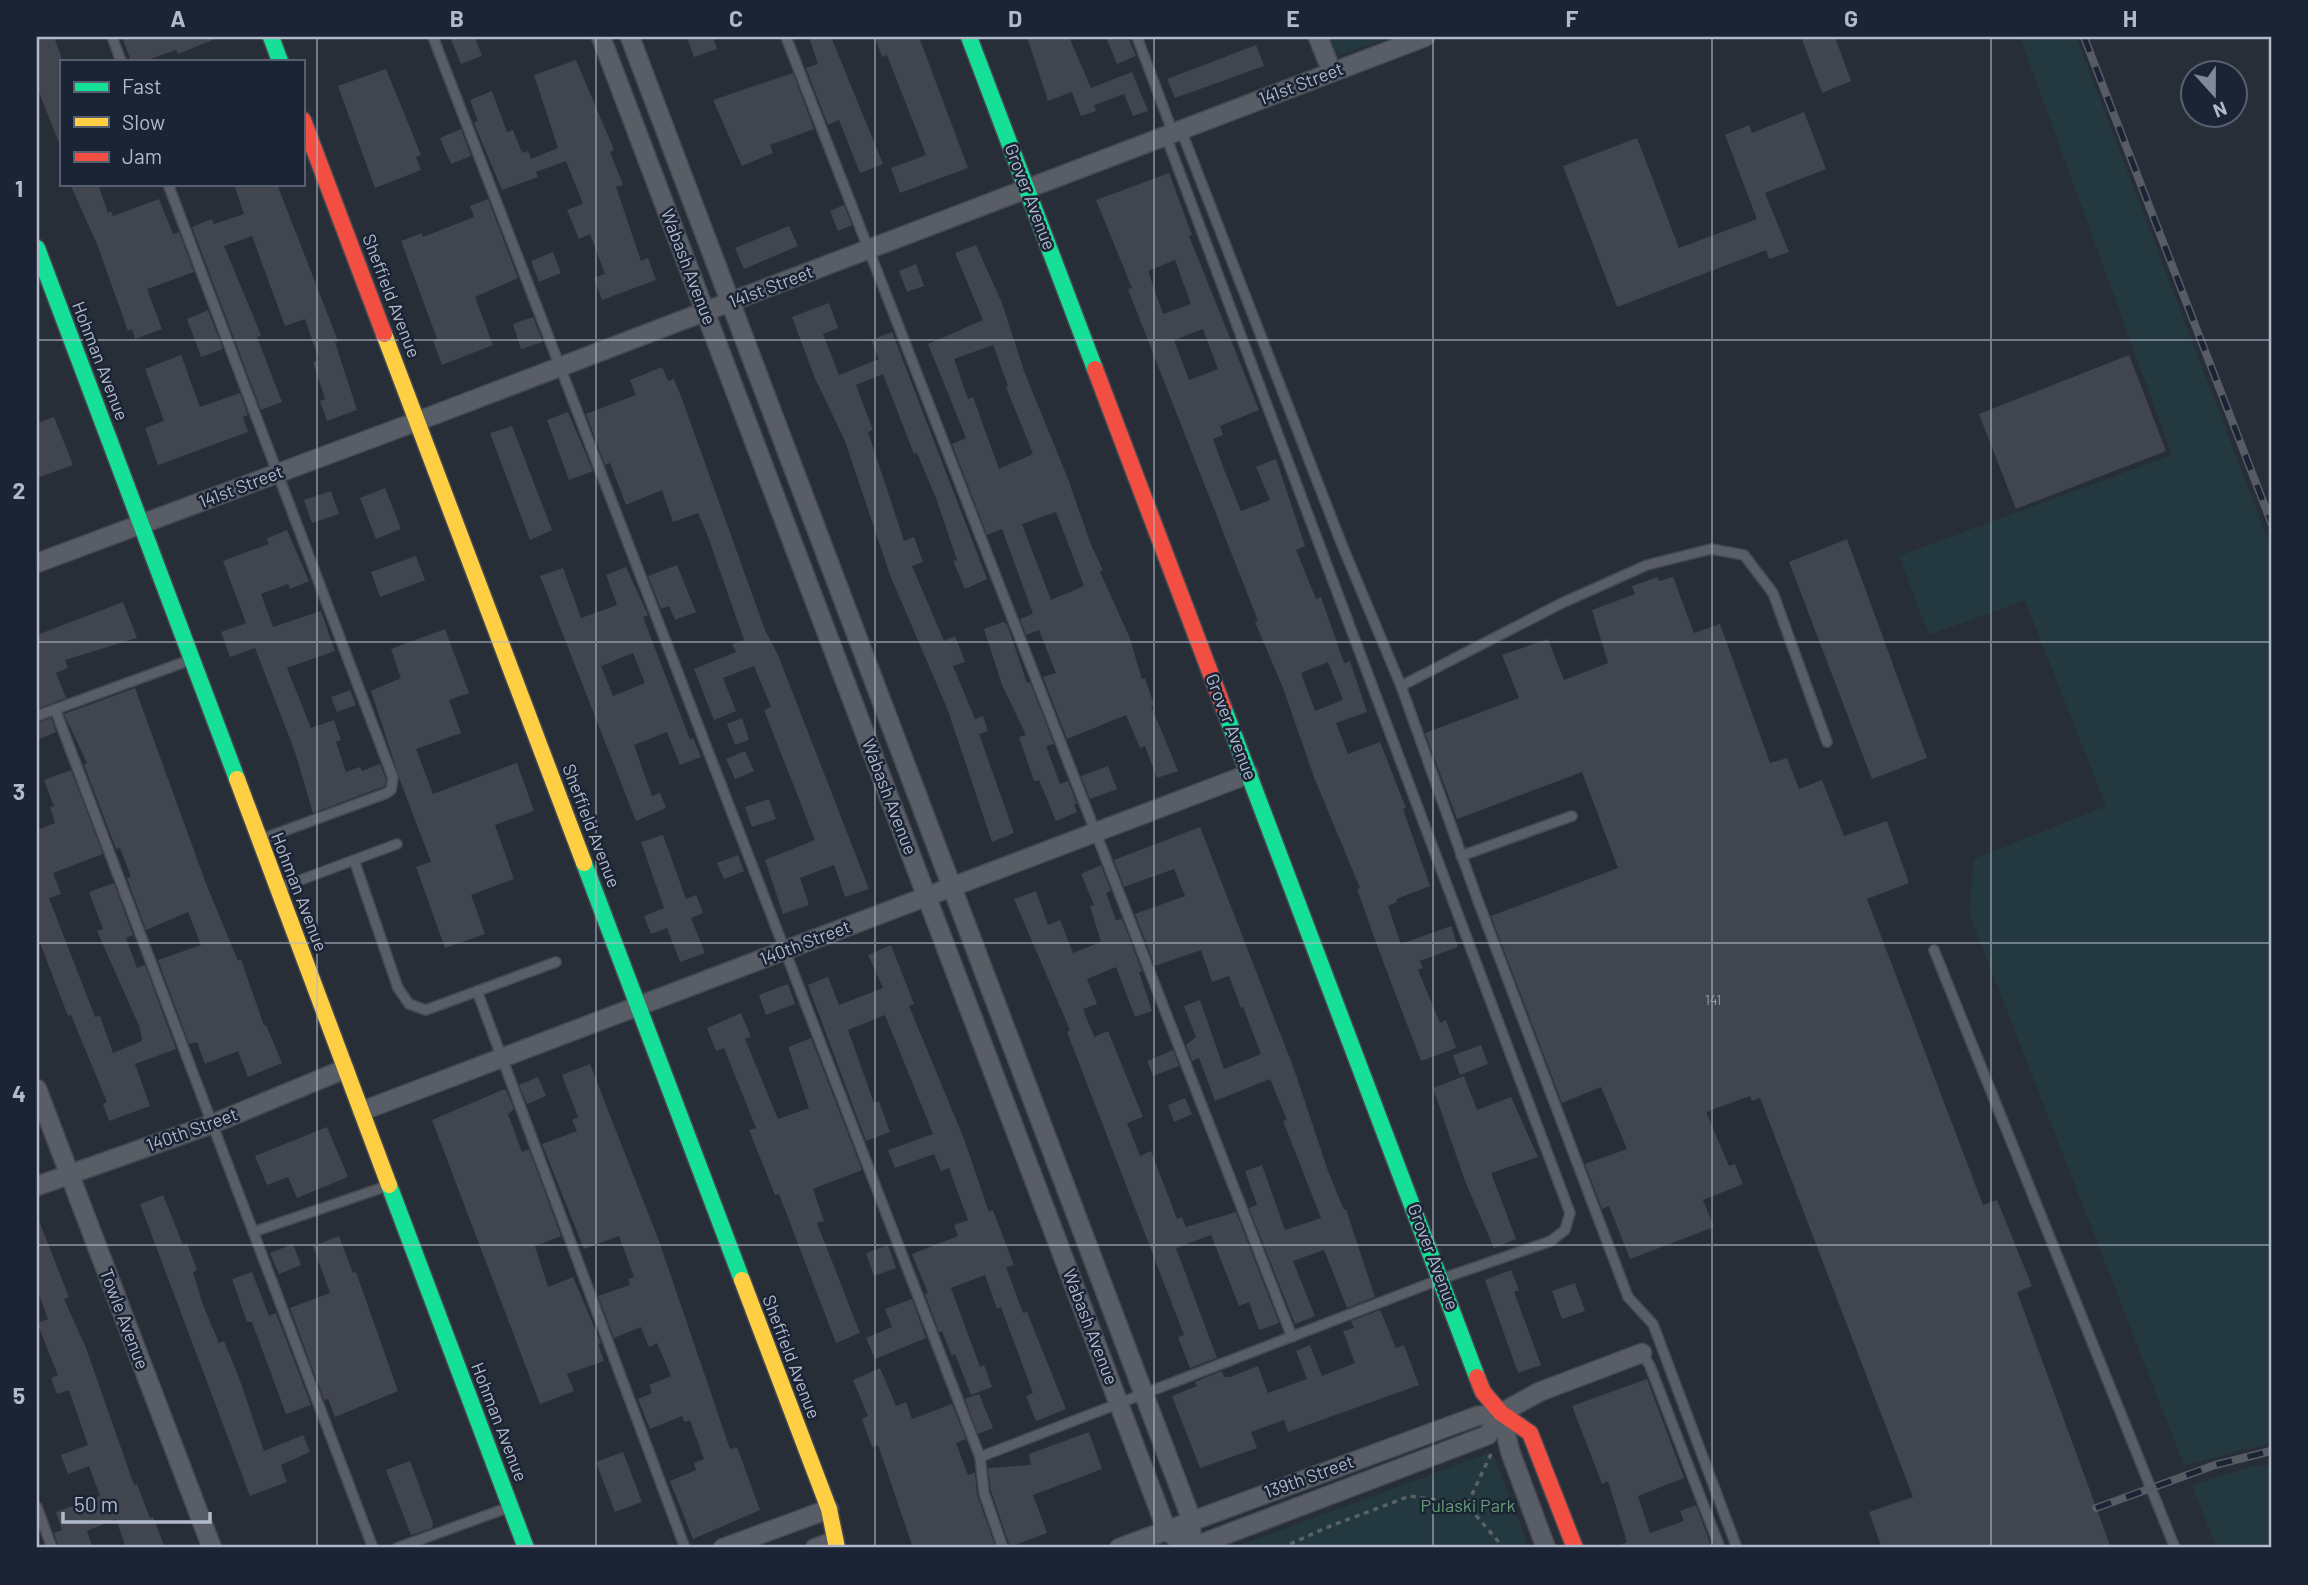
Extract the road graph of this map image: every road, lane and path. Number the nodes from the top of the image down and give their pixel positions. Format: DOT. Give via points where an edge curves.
graph roads {
  1 [pos="112,37"];
  2 [pos="271,37"];
  3 [pos="433,37"];
  4 [pos="601,37"];
  5 [pos="630,37"];
  6 [pos="786,37"];
  7 [pos="968,37"];
  8 [pos="1137,37"];
  9 [pos="1318,37"];
  10 [pos="1425,37"];
  11 [pos="121,60"];
  12 [pos="280,60"];
  13 [pos="1332,72"];
  14 [pos="304,123"];
  15 [pos="1174,133"];
  16 [pos="169,186"];
  17 [pos="1027,189"];
  18 [pos="37,248"];
  19 [pos="868,250"];
  20 [pos="730,302"];
  21 [pos="705,312"];
  22 [pos="559,368"];
  23 [pos="418,421"];
  24 [pos="279,473"];
  25 [pos="141,524"];
  26 [pos="37,563"];
  27 [pos="191,659"];
  28 [pos="1401,686"];
  29 [pos="55,709"];
  30 [pos="37,716"];
  31 [pos="1828,742"];
  32 [pos="1249,774"];
  33 [pos="1572,816"];
  34 [pos="1095,833"];
  35 [pos="259,840"];
  36 [pos="397,844"];
  37 [pos="1461,856"];
  38 [pos="354,860"];
  39 [pos="951,887"];
  40 [pos="277,889"];
  41 [pos="927,897"];
  42 [pos="1934,950"];
  43 [pos="784,951"];
  44 [pos="556,962"];
  45 [pos="477,991"];
  46 [pos="638,1006"];
  47 [pos="501,1058"];
  48 [pos="345,1069"];
  49 [pos="37,1090"];
  50 [pos="362,1111"];
  51 [pos="212,1124"];
  52 [pos="69,1175"];
  53 [pos="37,1186"];
  54 [pos="389,1186"];
  55 [pos="253,1232"];
  56 [pos="1441,1279"];
  57 [pos="1292,1337"];
  58 [pos="1642,1353"];
  59 [pos="1142,1394"];
  60 [pos="1119,1402"];
  61 [pos="1501,1413"];
  62 [pos="1492,1452"];
  63 [pos="980,1457"];
  64 [pos="1467,1505"];
  65 [pos="37,1507"];
  66 [pos="510,1507"];
  67 [pos="829,1509"];
  68 [pos="1192,1521"];
  69 [pos="1167,1531"];
  70 [pos="836,1544"];
  71 [pos="52,1548"];
  72 [pos="212,1548"];
  73 [pos="373,1548"];
  74 [pos="397,1548"];
  75 [pos="526,1548"];
  76 [pos="685,1548"];
  77 [pos="723,1548"];
  78 [pos="815,1548"];
  79 [pos="1003,1548"];
  80 [pos="1119,1548"];
  81 [pos="1190,1548"];
  82 [pos="1281,1548"];
  83 [pos="1504,1548"];
  84 [pos="1546,1548"];
  85 [pos="1575,1548"];
  86 [pos="1720,1548"];
  87 [pos="1737,1548"];
  88 [pos="2175,1548"];
  1 -- 11 [label="lane"];
  2 -- 12 [label="street"];
  3 -- 22 [label="lane"];
  4 -- 21 [label="street, Wabash Avenue"];
  5 -- 20 [label="street, Wabash Avenue"];
  6 -- 19 [label="lane"];
  7 -- 17 [label="street, Grover Avenue"];
  8 -- 15 [label="lane"];
  9 -- 13 [label="street"];
  10 -- 13 [label="street, 141st Street"];
  13 -- 15 [label="street, 141st Street"];
  14 -- 23 [label="street, Sheffield Avenue"];
  15 -- 17 [label="street, 141st Street"];
  15 -- 28 [label="lane"];
  15 -- 56 [label="lane" via="1570,1213 1565,1230 1551,1241"];
  16 -- 24 [label="lane"];
  17 -- 19 [label="street, 141st Street"];
  17 -- 32 [label="street, Grover Avenue"];
  18 -- 25 [label="street, Hohman Avenue"];
  19 -- 20 [label="street, 141st Street"];
  19 -- 34 [label="lane"];
  20 -- 21 [label="street, 141st Street"];
  20 -- 39 [label="street, Wabash Avenue"];
  21 -- 22 [label="street, 141st Street"];
  21 -- 41 [label="street, Wabash Avenue"];
  22 -- 23 [label="street, 141st Street"];
  22 -- 43 [label="lane"];
  23 -- 24 [label="street, 141st Street"];
  23 -- 46 [label="street, Sheffield Avenue"];
  24 -- 25 [label="street, 141st Street"];
  24 -- 35 [label="lane" via="393,783 387,793"];
  25 -- 26 [label="street, 141st Street"];
  25 -- 27 [label="street, Hohman Avenue"];
  27 -- 29 [label="lane"];
  27 -- 35 [label="street, Hohman Avenue"];
  28 -- 31 [label="lane" via="1647,565 1711,549 1744,555 1773,593"];
  28 -- 37 [label="lane"];
  29 -- 30 [label="lane"];
  29 -- 51 [label="lane"];
  32 -- 34 [label="street, 140th Street"];
  32 -- 56 [label="street, Grover Avenue"];
  33 -- 37 [label="lane"];
  34 -- 39 [label="street, 140th Street"];
  34 -- 57 [label="lane"];
  35 -- 40 [label="street, Hohman Avenue"];
  36 -- 38 [label="lane"];
  37 -- 87 [label="lane" via="1628,1297 1653,1324"];
  38 -- 40 [label="lane"];
  38 -- 45 [label="lane" via="398,988 409,1004 426,1010"];
  39 -- 41 [label="street, 140th Street"];
  39 -- 59 [label="street, Wabash Avenue"];
  40 -- 48 [label="street, Hohman Avenue"];
  41 -- 43 [label="street, 140th Street"];
  41 -- 60 [label="street, Wabash Avenue"];
  42 -- 88 [label="lane"];
  43 -- 46 [label="street, 140th Street"];
  43 -- 63 [label="lane"];
  44 -- 45 [label="lane"];
  45 -- 47 [label="lane"];
  46 -- 47 [label="street, 140th Street"];
  46 -- 67 [label="street, Sheffield Avenue"];
  47 -- 50 [label="street, 140th Street"];
  47 -- 76 [label="lane"];
  48 -- 50 [label="street, Hohman Avenue"];
  48 -- 51 [label="street, 140th Street"];
  49 -- 52 [label="street, Towle Avenue"];
  50 -- 54 [label="street, Hohman Avenue"];
  51 -- 52 [label="street, 140th Street"];
  51 -- 55 [label="lane"];
  52 -- 53 [label="street, 140th Street"];
  52 -- 72 [label="street, Towle Avenue"];
  54 -- 55 [label="lane"];
  54 -- 66 [label="street, Hohman Avenue"];
  55 -- 73 [label="lane"];
  56 -- 57 [label="lane"];
  56 -- 61 [label="street, Grover Avenue" via="1483,1392"];
  57 -- 59 [label="lane"];
  58 -- 61 [label="street, 139th Street" via="1539,1392"];
  58 -- 86 [label="lane"];
  59 -- 60 [label="lane"];
  59 -- 68 [label="street, Wabash Avenue"];
  60 -- 63 [label="lane"];
  60 -- 69 [label="street, Wabash Avenue"];
  61 -- 68 [label="street, 139th Street" via="1477,1416"];
  61 -- 81 [label="street, 139th Street" via="1488,1435"];
  61 -- 84 [label="street, Grover Avenue"];
  61 -- 85 [label="street, Grover Avenue" via="1530,1433"];
  62 -- 64 [label="path"];
  63 -- 79 [label="lane" via="984,1493"];
  64 -- 82 [label="path" via="1410,1496"];
  64 -- 83 [label="path"];
  65 -- 71 [label="lane"];
  66 -- 74 [label="lane"];
  66 -- 75 [label="street, Hohman Avenue"];
  67 -- 70 [label="street, Sheffield Avenue"];
  67 -- 77 [label="street"];
  68 -- 69 [label="street, 139th Street"];
  68 -- 81 [label="street, Wabash Avenue"];
  69 -- 80 [label="street, 139th Street"];
  69 -- 81 [label="street"];
  70 -- 78 [label="street"];
}
